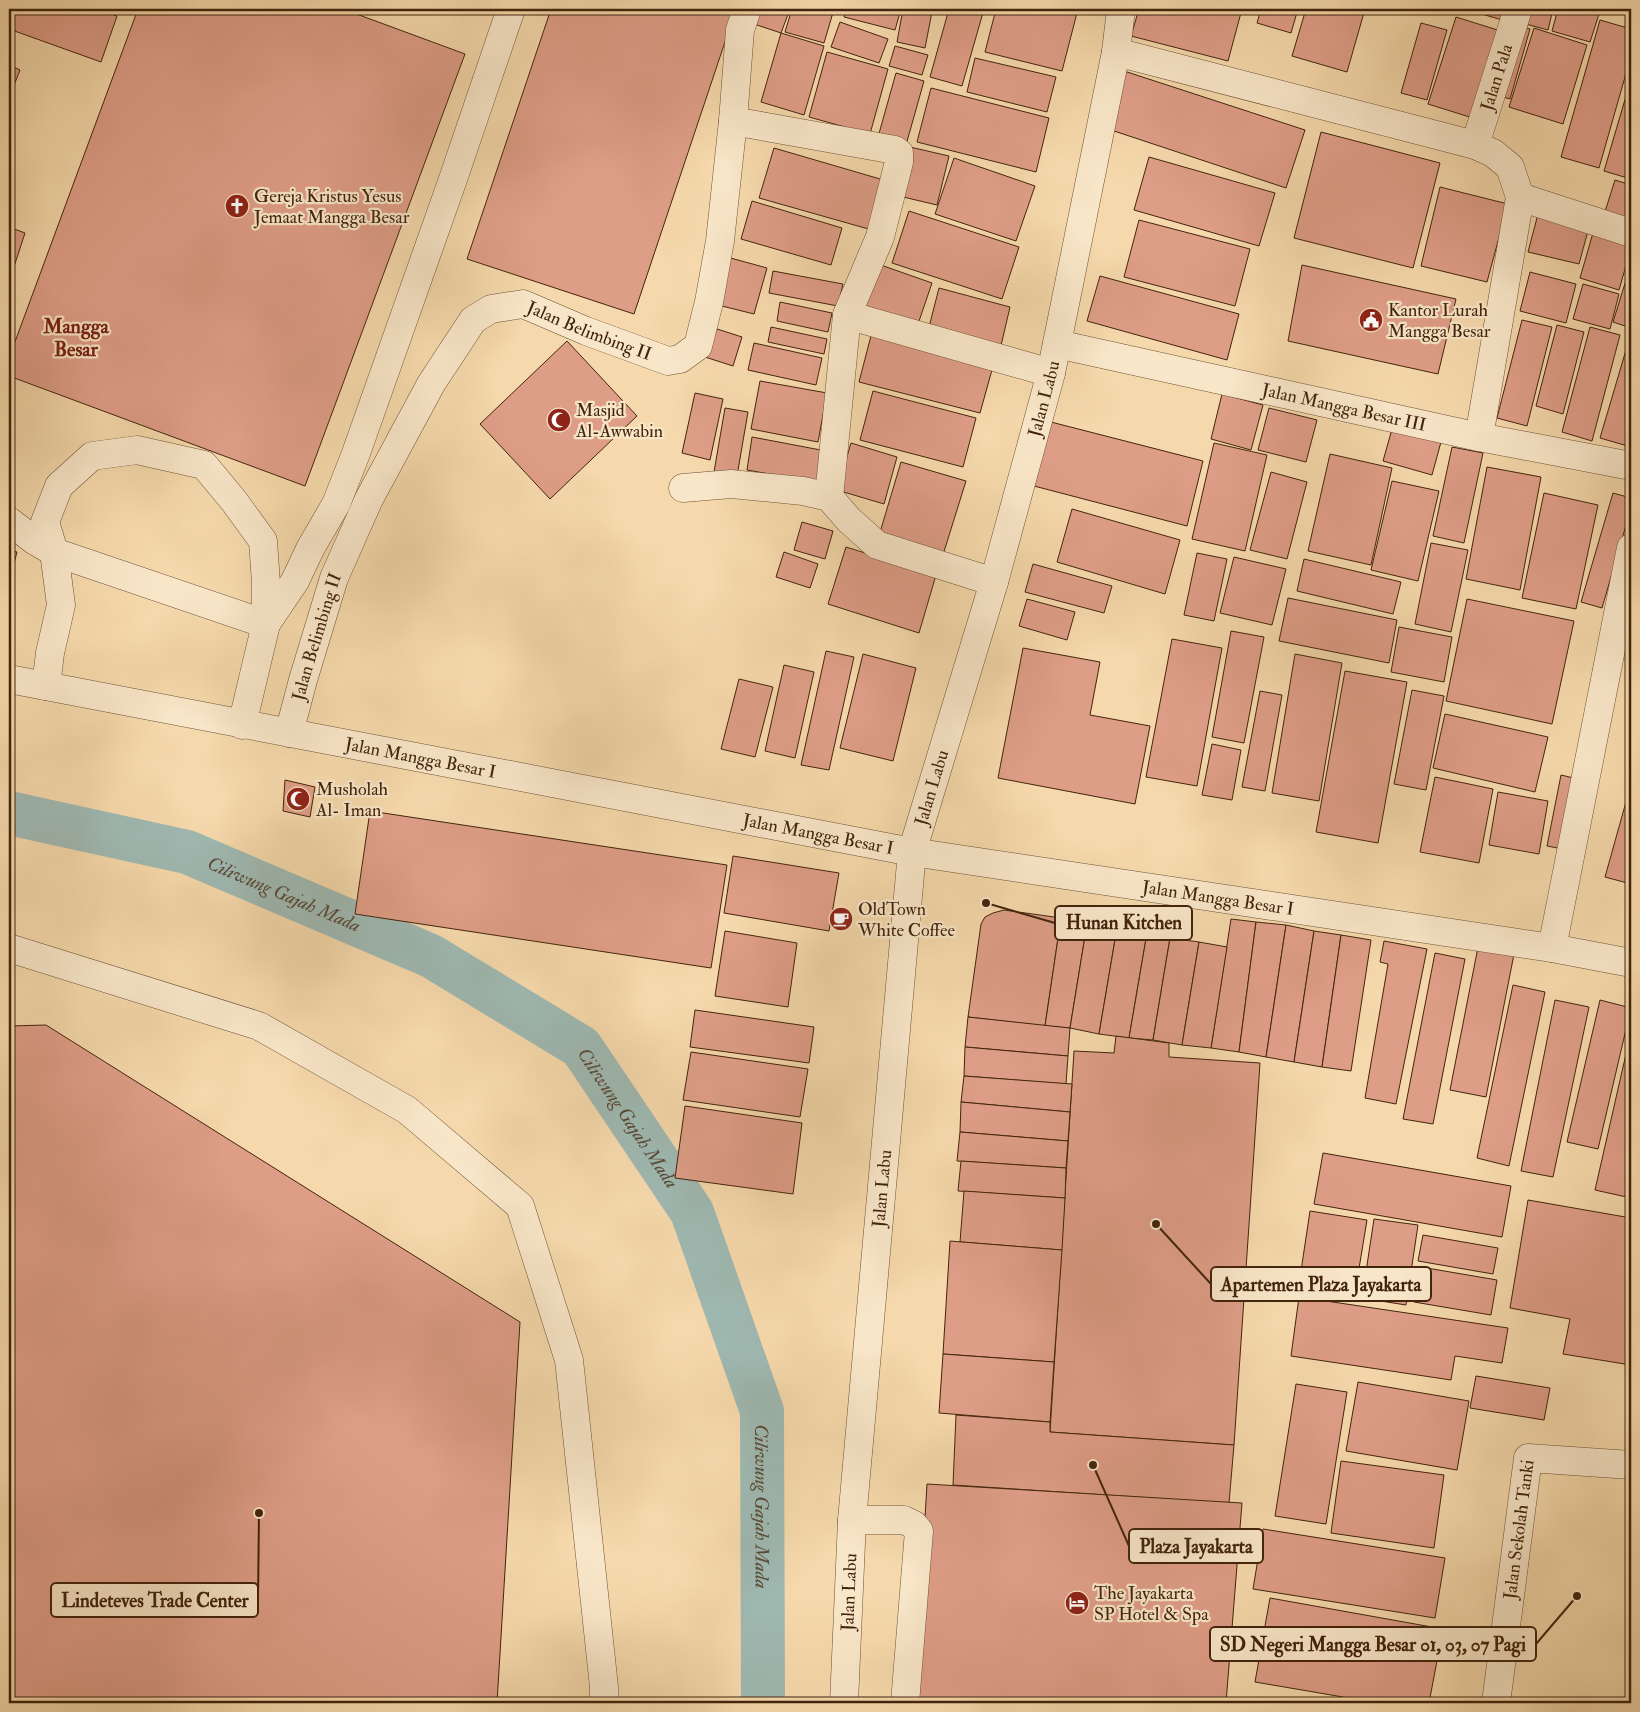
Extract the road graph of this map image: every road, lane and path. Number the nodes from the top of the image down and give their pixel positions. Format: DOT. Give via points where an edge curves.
graph roads {
  1 [pos="747,9"];
  2 [pos="1121,9"];
  3 [pos="1518,9"];
  4 [pos="503,11"];
  5 [pos="1116,52"];
  6 [pos="733,121"];
  7 [pos="1475,145"];
  8 [pos="1520,197"];
  9 [pos="1631,232"];
  10 [pos="847,315"];
  11 [pos="1057,344"];
  12 [pos="1051,373"];
  13 [pos="1479,437"];
  14 [pos="1631,466"];
  15 [pos="684,488"];
  16 [pos="829,497"];
  17 [pos="9,521"];
  18 [pos="1631,548"];
  19 [pos="54,552"];
  20 [pos="994,582"];
  21 [pos="266,624"];
  22 [pos="9,680"];
  23 [pos="46,686"];
  24 [pos="242,725"];
  25 [pos="289,734"];
  26 [pos="912,852"];
  27 [pos="9,948"];
  28 [pos="1552,948"];
  29 [pos="1631,963"];
  30 [pos="1631,1465"];
  31 [pos="852,1520"];
  32 [pos="604,1703"];
  33 [pos="844,1703"];
  34 [pos="905,1703"];
  35 [pos="1496,1703"];
  1 -- 6 [label="street, Jalan Belimbing II" via="740,30"];
  2 -- 5 [label="street, Jalan Labu"];
  3 -- 7 [label="street, Jalan Pala"];
  4 -- 21 [label="street" via="417,282 355,456 336,504 295,581"];
  5 -- 7 [label="street"];
  5 -- 11 [label="street, Jalan Labu"];
  6 -- 10 [label="street" via="894,150 898,154 899,162 880,237"];
  6 -- 25 [label="street, Jalan Belimbing II" via="720,241 698,346 680,360 668,361 523,304 491,309 473,320 431,384 369,499 334,578"];
  7 -- 8 [label="street" via="1493,153 1510,167"];
  8 -- 9 [label="street"];
  8 -- 13 [label="street"];
  10 -- 12 [label="street"];
  10 -- 16 [label="street"];
  11 -- 12 [label="street, Jalan Labu"];
  11 -- 13 [label="street, Jalan Mangga Besar III"];
  12 -- 20 [label="street, Jalan Labu"];
  13 -- 14 [label="street, Jalan Mangga Besar III"];
  15 -- 16 [label="street" via="731,484 803,491"];
  16 -- 20 [label="street" via="876,545"];
  17 -- 19 [label="street"];
  18 -- 28 [label="street"];
  19 -- 21 [label="street"];
  19 -- 21 [label="street" via="45,522 60,486 92,456 137,450 204,465 263,541"];
  19 -- 23 [label="street" via="61,605"];
  20 -- 26 [label="street, Jalan Labu"];
  21 -- 24 [label="street"];
  22 -- 23 [label="street, Jalan Mangga Besar I"];
  23 -- 24 [label="street, Jalan Mangga Besar I"];
  24 -- 25 [label="street, Jalan Mangga Besar I"];
  25 -- 26 [label="street, Jalan Mangga Besar I"];
  26 -- 28 [label="street, Jalan Mangga Besar I"];
  26 -- 31 [label="street, Jalan Labu"];
  27 -- 32 [label="street" via="259,1026 407,1110 520,1206 568,1360"];
  28 -- 29 [label="street, Jalan Mangga Besar I"];
  30 -- 35 [label="street, Jalan Sekolah Tanki" via="1528,1458"];
  31 -- 33 [label="street, Jalan Labu"];
  31 -- 34 [label="street" via="904,1520 919,1531"];
}
